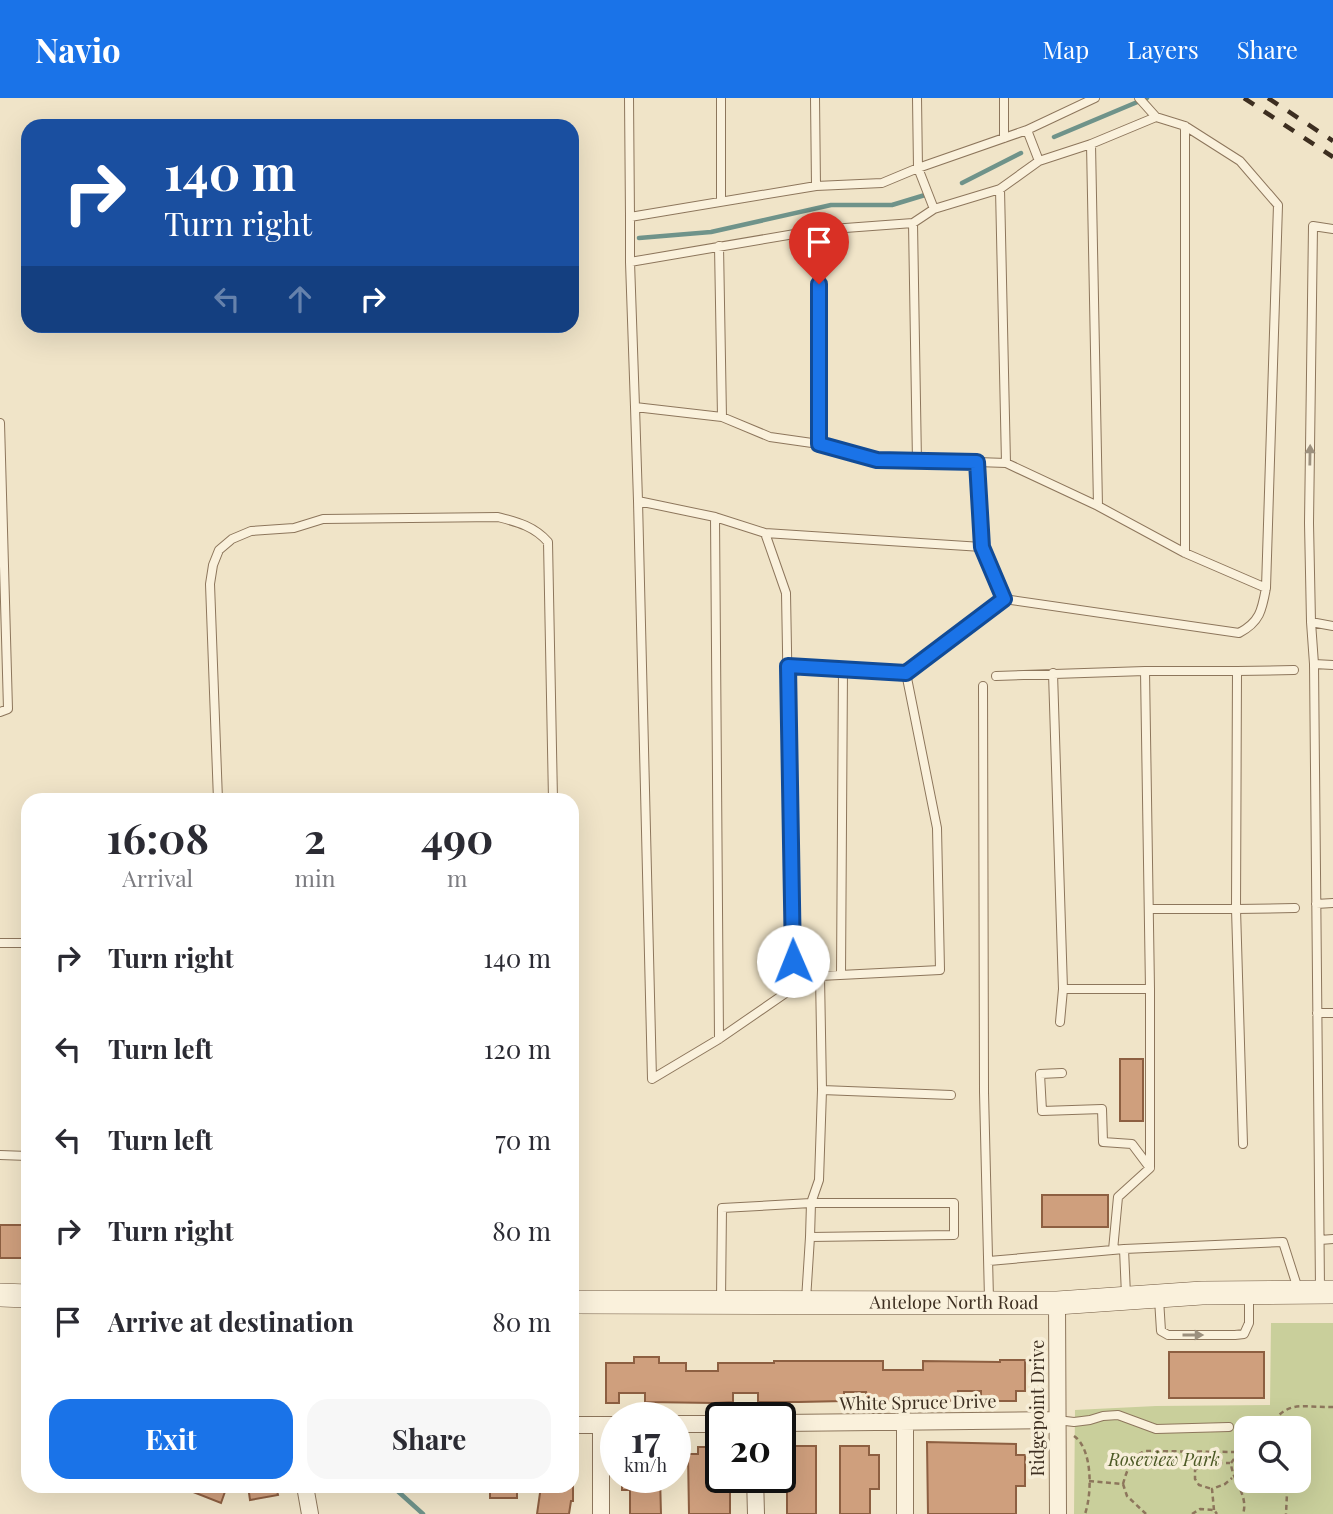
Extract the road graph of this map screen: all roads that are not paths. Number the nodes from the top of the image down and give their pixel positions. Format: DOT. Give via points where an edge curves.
graph roads {
  1 [pos="629,98"];
  2 [pos="721,98"];
  3 [pos="815,98"];
  4 [pos="918,98"];
  5 [pos="1004,98"];
  6 [pos="1095,98"];
  7 [pos="1139,98"];
  8 [pos="1156,117"];
  9 [pos="1185,126"];
  10 [pos="1027,130"];
  11 [pos="1004,138"];
  12 [pos="1091,144"];
  13 [pos="1039,161"];
  14 [pos="918,168"];
  15 [pos="816,186"];
  16 [pos="1000,189"];
  17 [pos="721,200"];
  18 [pos="934,209"];
  19 [pos="630,217"];
  20 [pos="913,223"];
  21 [pos="1333,229"];
  22 [pos="818,230"];
  23 [pos="719,246"];
  24 [pos="630,262"];
  25 [pos="635,407"];
  26 [pos="722,417"];
  27 [pos="0,423"];
  28 [pos="819,444"];
  29 [pos="917,462"];
  30 [pos="977,462"];
  31 [pos="1006,463"];
  32 [pos="639,500"];
  33 [pos="1098,506"];
  34 [pos="715,517"];
  35 [pos="765,533"];
  36 [pos="982,547"];
  37 [pos="1185,553"];
  38 [pos="1266,588"];
  39 [pos="1004,599"];
  40 [pos="1311,622"];
  41 [pos="1333,626"];
  42 [pos="1314,664"];
  43 [pos="1333,665"];
  44 [pos="788,666"];
  45 [pos="843,669"];
  46 [pos="1294,670"];
  47 [pos="1145,671"];
  48 [pos="1237,671"];
  49 [pos="906,673"];
  50 [pos="1052,673"];
  51 [pos="996,676"];
  52 [pos="983,686"];
  53 [pos="0,712"];
  54 [pos="218,793"];
  55 [pos="553,793"];
  56 [pos="1333,903"];
  57 [pos="1316,904"];
  58 [pos="1295,908"];
  59 [pos="1149,909"];
  60 [pos="1236,909"];
  61 [pos="0,943"];
  62 [pos="21,943"];
  63 [pos="841,974"];
  64 [pos="820,976"];
  65 [pos="793,988"];
  66 [pos="1062,989"];
  67 [pos="1150,989"];
  68 [pos="1317,1013"];
  69 [pos="1333,1013"];
  70 [pos="1060,1022"];
  71 [pos="719,1039"];
  72 [pos="1062,1073"];
  73 [pos="822,1090"];
  74 [pos="951,1095"];
  75 [pos="1243,1144"];
  76 [pos="0,1155"];
  77 [pos="21,1156"];
  78 [pos="1150,1168"];
  79 [pos="811,1203"];
  80 [pos="810,1237"];
  81 [pos="1320,1240"];
  82 [pos="1333,1240"];
  83 [pos="1124,1249"];
  84 [pos="1113,1250"];
  85 [pos="989,1261"];
  86 [pos="1317,1292"];
  87 [pos="1250,1293"];
  88 [pos="0,1296"];
  89 [pos="21,1296"];
  90 [pos="1159,1296"];
  91 [pos="1126,1298"];
  92 [pos="579,1302"];
  93 [pos="721,1303"];
  94 [pos="806,1303"];
  95 [pos="989,1303"];
  96 [pos="1057,1303"];
  97 [pos="1057,1420"];
  98 [pos="796,1423"];
  99 [pos="905,1423"];
  100 [pos="579,1424"];
  101 [pos="600,1425"];
  102 [pos="1229,1427"];
  103 [pos="306,1493"];
  104 [pos="603,1493"];
  105 [pos="755,1493"];
  106 [pos="310,1514"];
  107 [pos="601,1514"];
  108 [pos="756,1514"];
  109 [pos="905,1514"];
  110 [pos="1058,1514"];
  1 -- 19 [label="lane"];
  2 -- 17 [label="lane"];
  3 -- 15 [label="lane"];
  4 -- 14 [label="lane"];
  5 -- 11 [label="lane"];
  6 -- 10 [label="lane"];
  7 -- 8 [label="lane"];
  8 -- 9 [label="lane"];
  8 -- 12 [label="lane"];
  9 -- 37 [label="lane"];
  9 -- 38 [label="lane" via="1240,160 1278,205"];
  10 -- 11 [label="lane"];
  10 -- 13 [label="lane"];
  11 -- 14 [label="lane"];
  12 -- 13 [label="lane"];
  12 -- 33 [label="lane"];
  13 -- 16 [label="lane"];
  14 -- 15 [label="lane" via="882,183"];
  14 -- 18 [label="lane"];
  15 -- 17 [label="lane"];
  16 -- 18 [label="lane"];
  16 -- 31 [label="lane"];
  17 -- 19 [label="lane"];
  18 -- 20 [label="lane"];
  19 -- 24 [label="lane"];
  20 -- 22 [label="lane"];
  20 -- 29 [label="lane"];
  40 -- 21 [label="lane, one-way" via="1312,226"];
  22 -- 23 [label="lane"];
  22 -- 28 [label="lane"];
  23 -- 24 [label="lane"];
  23 -- 26 [label="lane"];
  24 -- 25 [label="lane"];
  25 -- 26 [label="lane"];
  25 -- 32 [label="lane"];
  26 -- 28 [label="lane" via="770,437"];
  27 -- 53 [label="lane" via="8,709"];
  28 -- 29 [label="lane" via="877,460"];
  29 -- 30 [label="lane"];
  30 -- 31 [label="lane"];
  30 -- 36 [label="lane"];
  31 -- 33 [label="lane"];
  32 -- 34 [label="lane"];
  32 -- 71 [label="lane" via="652,1079"];
  33 -- 37 [label="lane"];
  34 -- 35 [label="lane"];
  34 -- 71 [label="lane"];
  35 -- 36 [label="lane"];
  35 -- 44 [label="lane" via="786,593"];
  36 -- 39 [label="lane"];
  37 -- 38 [label="lane"];
  38 -- 39 [label="lane" via="1253,625 1240,633"];
  39 -- 49 [label="lane"];
  40 -- 41 [label="lane"];
  40 -- 42 [label="lane"];
  42 -- 43 [label="lane"];
  42 -- 57 [label="lane"];
  44 -- 45 [label="lane"];
  44 -- 65 [label="lane"];
  45 -- 49 [label="lane"];
  45 -- 63 [label="lane"];
  46 -- 48 [label="lane"];
  47 -- 48 [label="lane"];
  47 -- 50 [label="lane"];
  47 -- 59 [label="lane"];
  48 -- 60 [label="lane"];
  49 -- 63 [label="lane" via="937,828 940,970"];
  50 -- 51 [label="lane"];
  50 -- 66 [label="lane"];
  52 -- 85 [label="lane"];
  54 -- 55 [label="lane" via="210,584 219,550 251,531 294,528 323,519 498,517 522,523 548,542"];
  56 -- 57 [label="lane"];
  57 -- 68 [label="lane"];
  58 -- 60 [label="lane"];
  59 -- 60 [label="lane"];
  59 -- 67 [label="lane"];
  60 -- 75 [label="lane"];
  61 -- 62 [label="lane"];
  63 -- 64 [label="lane"];
  64 -- 65 [label="lane"];
  64 -- 73 [label="lane"];
  65 -- 71 [label="lane"];
  66 -- 67 [label="lane"];
  66 -- 70 [label="lane"];
  67 -- 78 [label="lane"];
  68 -- 69 [label="lane"];
  68 -- 81 [label="lane"];
  72 -- 78 [label="lane" via="1041,1074 1042,1111 1102,1108 1103,1142 1132,1144"];
  73 -- 74 [label="lane"];
  73 -- 79 [label="lane" via="819,1180"];
  76 -- 77 [label="lane"];
  78 -- 84 [label="lane" via="1118,1196"];
  79 -- 80 [label="lane"];
  79 -- 80 [label="lane" via="954,1203 954,1236"];
  79 -- 93 [label="lane" via="722,1208"];
  80 -- 94 [label="lane"];
  81 -- 82 [label="lane"];
  81 -- 86 [label="lane"];
  83 -- 84 [label="lane"];
  83 -- 86 [label="lane" via="1283,1242"];
  83 -- 91 [label="lane"];
  84 -- 85 [label="lane"];
  85 -- 95 [label="lane"];
  86 -- 87 [label="main road, Antelope North Road"];
  87 -- 90 [label="main road, Antelope North Road"];
  90 -- 87 [label="lane, one-way" via="1161,1331 1168,1335 1235,1335 1248,1328"];
  88 -- 89 [label="main road"];
  90 -- 91 [label="main road, Antelope North Road"];
  91 -- 96 [label="main road, Antelope North Road"];
  92 -- 93 [label="main road, Antelope North Road"];
  93 -- 94 [label="main road, Antelope North Road"];
  94 -- 95 [label="main road, Antelope North Road"];
  95 -- 96 [label="main road, Antelope North Road"];
  96 -- 97 [label="street, Ridgepoint Drive"];
  97 -- 99 [label="street, White Spruce Drive"];
  97 -- 102 [label="lane" via="1118,1415 1156,1429"];
  97 -- 110 [label="street, Ridgepoint Drive"];
  98 -- 99 [label="street, White Spruce Drive"];
  99 -- 109 [label="street"];
  100 -- 101 [label="street"];
  103 -- 106 [label="street"];
  104 -- 107 [label="street"];
  105 -- 108 [label="street"];
}
